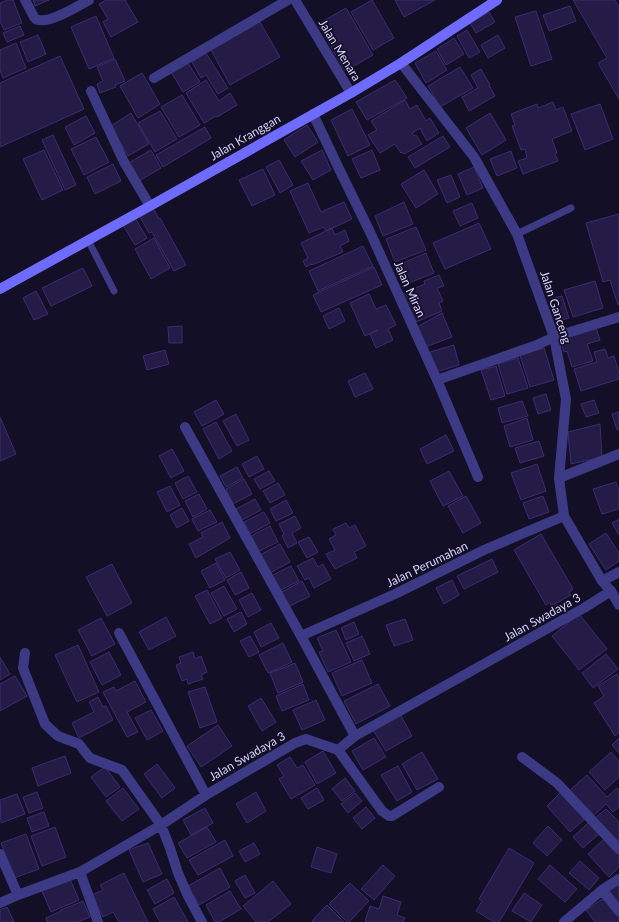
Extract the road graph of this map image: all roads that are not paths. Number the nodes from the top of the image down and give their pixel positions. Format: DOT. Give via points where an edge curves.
graph roads {
  1 [pos="25,0"];
  2 [pos="89,0"];
  3 [pos="288,0"];
  4 [pos="295,0"];
  5 [pos="497,0"];
  6 [pos="401,63"];
  7 [pos="154,78"];
  8 [pos="91,90"];
  9 [pos="351,93"];
  10 [pos="313,114"];
  11 [pos="150,206"];
  12 [pos="571,208"];
  13 [pos="517,234"];
  14 [pos="88,240"];
  15 [pos="0,289"];
  16 [pos="114,291"];
  17 [pos="619,317"];
  18 [pos="554,337"];
  19 [pos="437,380"];
  20 [pos="185,427"];
  21 [pos="619,454"];
  22 [pos="478,477"];
  23 [pos="559,478"];
  24 [pos="564,516"];
  25 [pos="619,572"];
  26 [pos="602,581"];
  27 [pos="611,591"];
  28 [pos="619,605"];
  29 [pos="119,633"];
  30 [pos="301,636"];
  31 [pos="25,653"];
  32 [pos="355,736"];
  33 [pos="338,750"];
  34 [pos="522,758"];
  35 [pos="439,787"];
  36 [pos="206,795"];
  37 [pos="161,825"];
  38 [pos="619,849"];
  39 [pos="0,854"];
  40 [pos="80,872"];
  41 [pos="619,879"];
  42 [pos="602,890"];
  43 [pos="18,895"];
  44 [pos="0,903"];
  45 [pos="619,911"];
  46 [pos="98,922"];
  47 [pos="202,922"];
  48 [pos="564,922"];
  1 -- 2 [label="street" via="34,17 43,20 62,15"];
  3 -- 7 [label="street"];
  4 -- 9 [label="street, Jalan Menara"];
  5 -- 6 [label="main road, Jalan Kranggan"];
  6 -- 9 [label="main road, Jalan Kranggan"];
  6 -- 13 [label="street, Jalan Ganceng" via="474,157"];
  8 -- 11 [label="street" via="124,162"];
  9 -- 10 [label="main road, Jalan Kranggan"];
  10 -- 11 [label="main road, Jalan Kranggan"];
  10 -- 19 [label="street, Jalan Miran"];
  11 -- 14 [label="main road, Jalan Kranggan"];
  12 -- 13 [label="lane"];
  13 -- 18 [label="street, Jalan Ganceng"];
  14 -- 15 [label="main road, Jalan Kranggan"];
  14 -- 16 [label="lane"];
  17 -- 18 [label="street"];
  18 -- 19 [label="street"];
  18 -- 23 [label="street, Jalan Ganceng" via="566,399"];
  19 -- 22 [label="street, Jalan Miran"];
  20 -- 30 [label="street"];
  21 -- 23 [label="street"];
  23 -- 24 [label="street, Jalan Ganceng"];
  24 -- 26 [label="street, Jalan Ganceng"];
  24 -- 30 [label="street, Jalan Perumahan" via="484,550"];
  25 -- 26 [label="street"];
  26 -- 27 [label="street, Jalan Ganceng"];
  27 -- 28 [label="street, Jalan Ganceng"];
  27 -- 32 [label="street, Jalan Swadaya 3"];
  29 -- 36 [label="street"];
  30 -- 32 [label="street"];
  31 -- 37 [label="street" via="23,668 45,724 58,736 79,744 90,758 122,770"];
  32 -- 33 [label="street, Jalan Swadaya 3"];
  33 -- 35 [label="street" via="382,811 389,816"];
  33 -- 36 [label="street, Jalan Swadaya 3" via="306,740 295,743"];
  34 -- 38 [label="street" via="556,783"];
  36 -- 37 [label="street, Jalan Swadaya 3"];
  37 -- 40 [label="street, Jalan Swadaya 3"];
  37 -- 47 [label="street" via="178,873"];
  39 -- 43 [label="street"];
  40 -- 43 [label="street, Jalan Swadaya 3"];
  40 -- 46 [label="street"];
  41 -- 42 [label="street"];
  42 -- 45 [label="street"];
  42 -- 48 [label="street"];
  43 -- 44 [label="street, Jalan Swadaya 3"];
}
